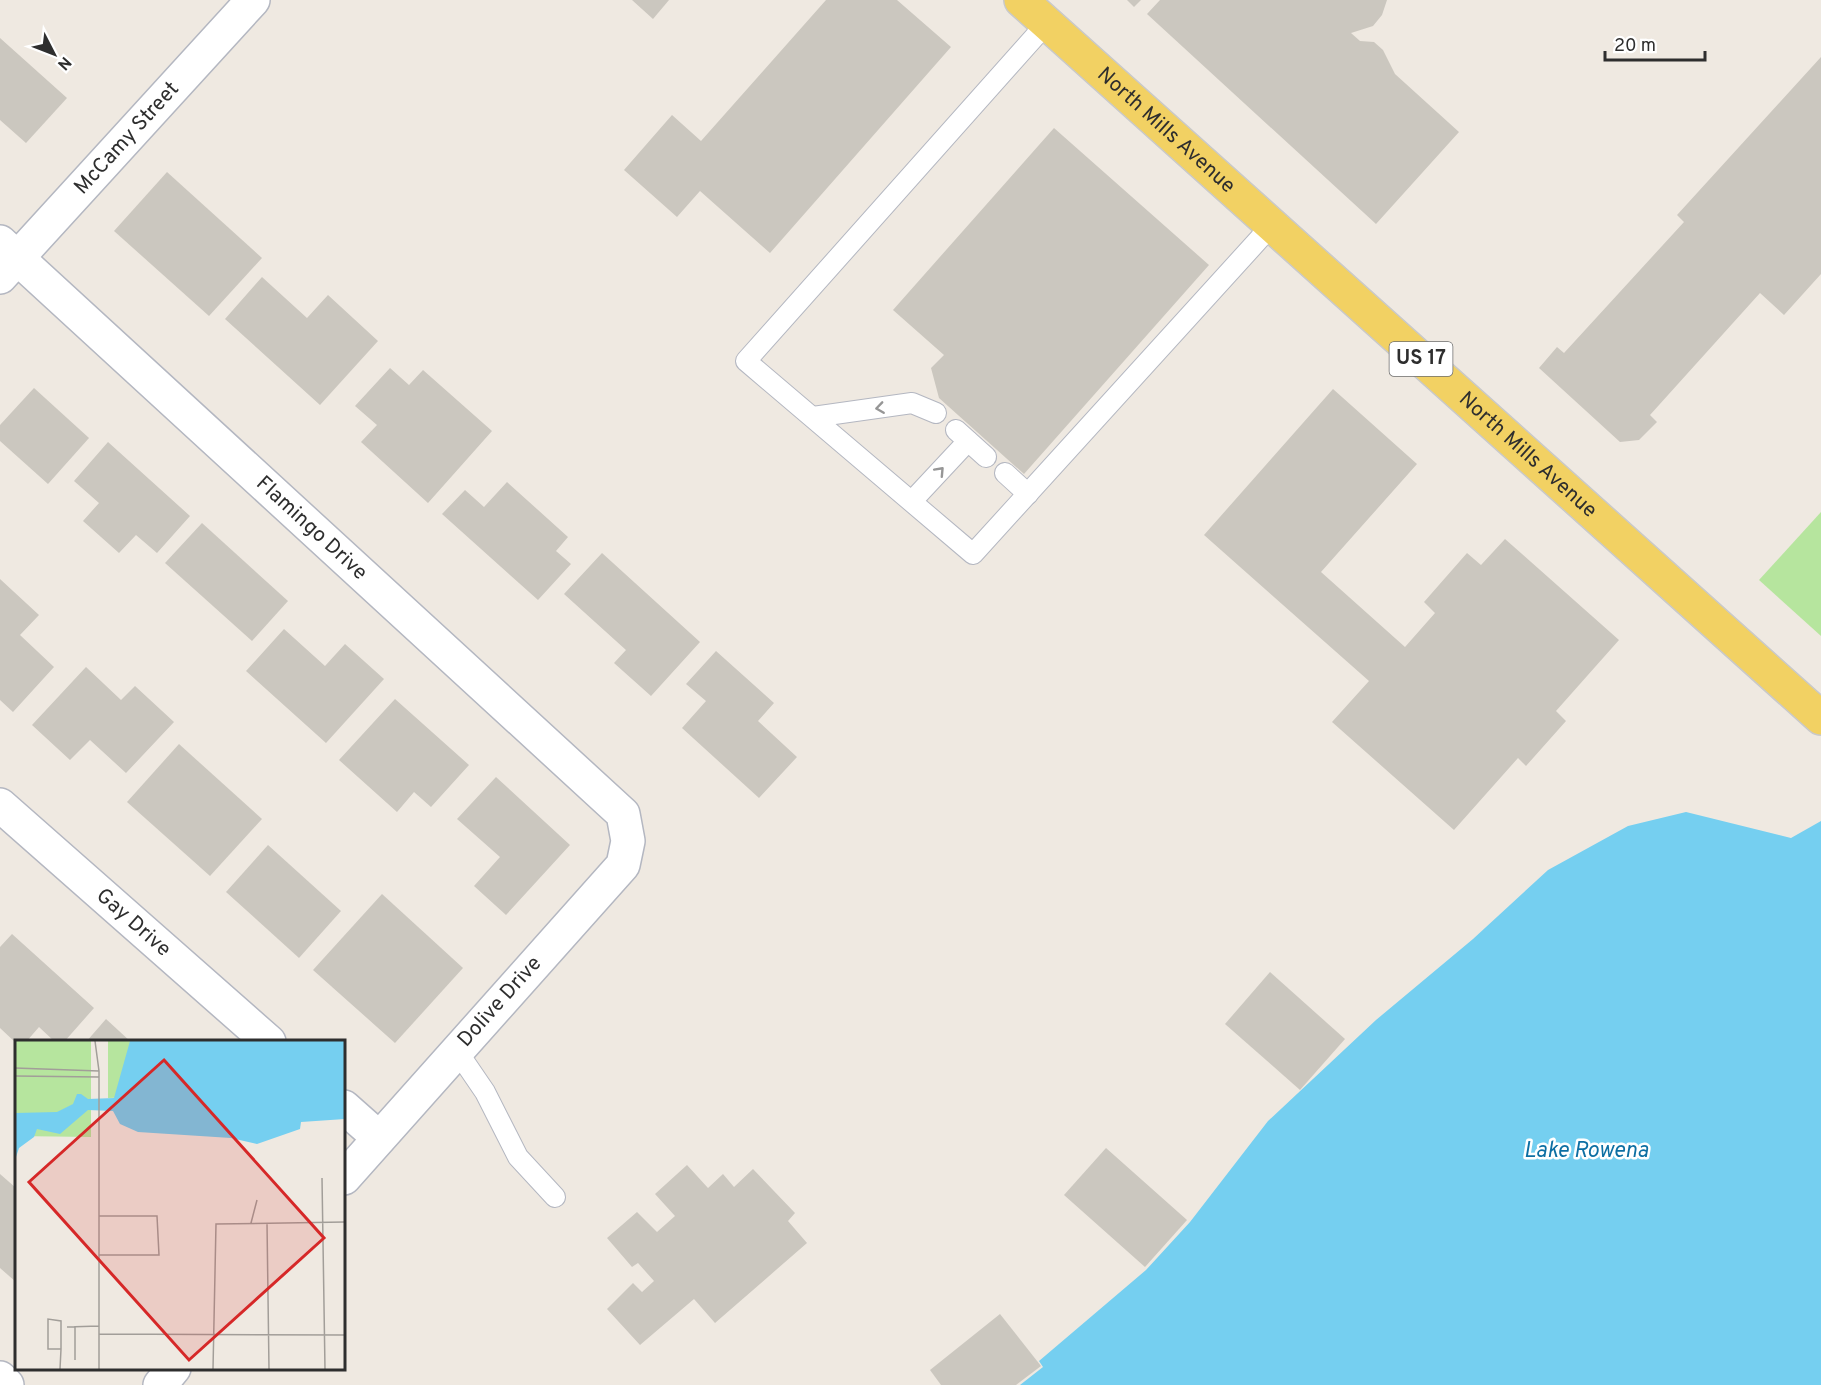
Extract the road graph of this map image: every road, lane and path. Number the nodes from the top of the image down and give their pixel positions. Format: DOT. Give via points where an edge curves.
graph roads {
  1 [pos="254,0"];
  2 [pos="1022,0"];
  3 [pos="1047,23"];
  4 [pos="1272,225"];
  5 [pos="6,259"];
  6 [pos="936,413"];
  7 [pos="813,417"];
  8 [pos="986,457"];
  9 [pos="1005,473"];
  10 [pos="1028,494"];
  11 [pos="912,501"];
  12 [pos="1821,718"];
  13 [pos="0,805"];
  14 [pos="623,814"];
  15 [pos="268,1040"];
  16 [pos="457,1051"];
  17 [pos="345,1108"];
  18 [pos="379,1138"];
  19 [pos="345,1177"];
  20 [pos="555,1197"];
  21 [pos="172,1370"];
  22 [pos="0,1378"];
  23 [pos="8,1385"];
  24 [pos="160,1385"];
  1 -- 5 [label="street, McCamy Street"];
  2 -- 3 [label="main road, North Mills Avenue / US 17"];
  3 -- 4 [label="main road, North Mills Avenue / US 17"];
  3 -- 7 [label="lane" via="746,361"];
  4 -- 10 [label="lane"];
  4 -- 12 [label="main road, North Mills Avenue / US 17"];
  5 -- 14 [label="street, Flamingo Drive"];
  6 -- 7 [label="lane, one-way" via="912,403"];
  7 -- 11 [label="lane"];
  11 -- 8 [label="lane, one-way" via="962,435"];
  9 -- 10 [label="lane"];
  10 -- 11 [label="lane" via="974,554"];
  13 -- 15 [label="street, Gay Drive"];
  14 -- 16 [label="street, Dolive Drive" via="628,841 623,865"];
  16 -- 18 [label="street, Dolive Drive"];
  16 -- 20 [label="lane" via="518,1157"];
  17 -- 18 [label="street"];
  18 -- 19 [label="street, Dolive Drive"];
  21 -- 24 [label="street"];
  22 -- 23 [label="street"];
}
